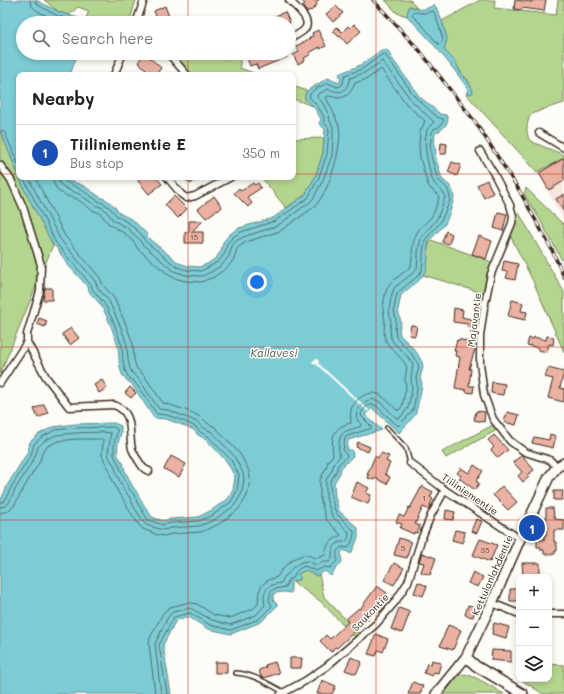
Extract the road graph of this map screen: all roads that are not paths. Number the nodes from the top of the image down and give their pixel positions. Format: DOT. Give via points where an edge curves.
graph roads {
  1 [pos="144,0"];
  2 [pos="289,0"];
  3 [pos="140,16"];
  4 [pos="296,35"];
  5 [pos="120,60"];
  6 [pos="174,60"];
  7 [pos="115,72"];
  8 [pos="184,72"];
  9 [pos="539,133"];
  10 [pos="564,148"];
  11 [pos="480,151"];
  12 [pos="0,165"];
  13 [pos="169,180"];
  14 [pos="225,180"];
  15 [pos="27,342"];
  16 [pos="0,383"];
  17 [pos="387,428"];
  18 [pos="410,463"];
  19 [pos="561,465"];
  20 [pos="149,471"];
  21 [pos="445,490"];
  22 [pos="520,539"];
  23 [pos="492,604"];
  24 [pos="516,613"];
  25 [pos="552,614"];
  26 [pos="564,614"];
  27 [pos="466,657"];
  28 [pos="236,673"];
  29 [pos="282,693"];
  30 [pos="436,694"];
  31 [pos="522,694"];
  1 -- 3 [label="street"];
  2 -- 4 [label="street" via="307,21 304,31"];
  5 -- 7 [label="street"];
  6 -- 8 [label="street"];
  9 -- 10 [label="street"];
  11 -- 19 [label="street, Majavantie" via="510,205 513,216 491,274 484,308 480,363 484,395 493,419 510,441 525,452"];
  12 -- 15 [label="street" via="11,180 23,207 41,265 40,291"];
  13 -- 14 [label="street" via="186,198"];
  15 -- 16 [label="street"];
  15 -- 20 [label="street" via="46,377 69,407 114,405 126,414 130,423 132,449 144,469"];
  17 -- 18 [label="lane" via="406,448"];
  18 -- 21 [label="street, Tiiliniementie"];
  19 -- 22 [label="street, Kettulanlahdentie" via="549,477"];
  21 -- 22 [label="street, Tiiliniementie"];
  21 -- 29 [label="street, Saukontie" via="420,540 408,582 395,602 376,624 328,666"];
  22 -- 23 [label="street, Kettulanlahdentie"];
  23 -- 24 [label="street"];
  23 -- 27 [label="street, Kettulanlahdentie"];
  25 -- 26 [label="street"];
  27 -- 30 [label="street, Kettulanlahdentie"];
  27 -- 31 [label="street"];
  28 -- 29 [label="lane" via="253,676"];
}
